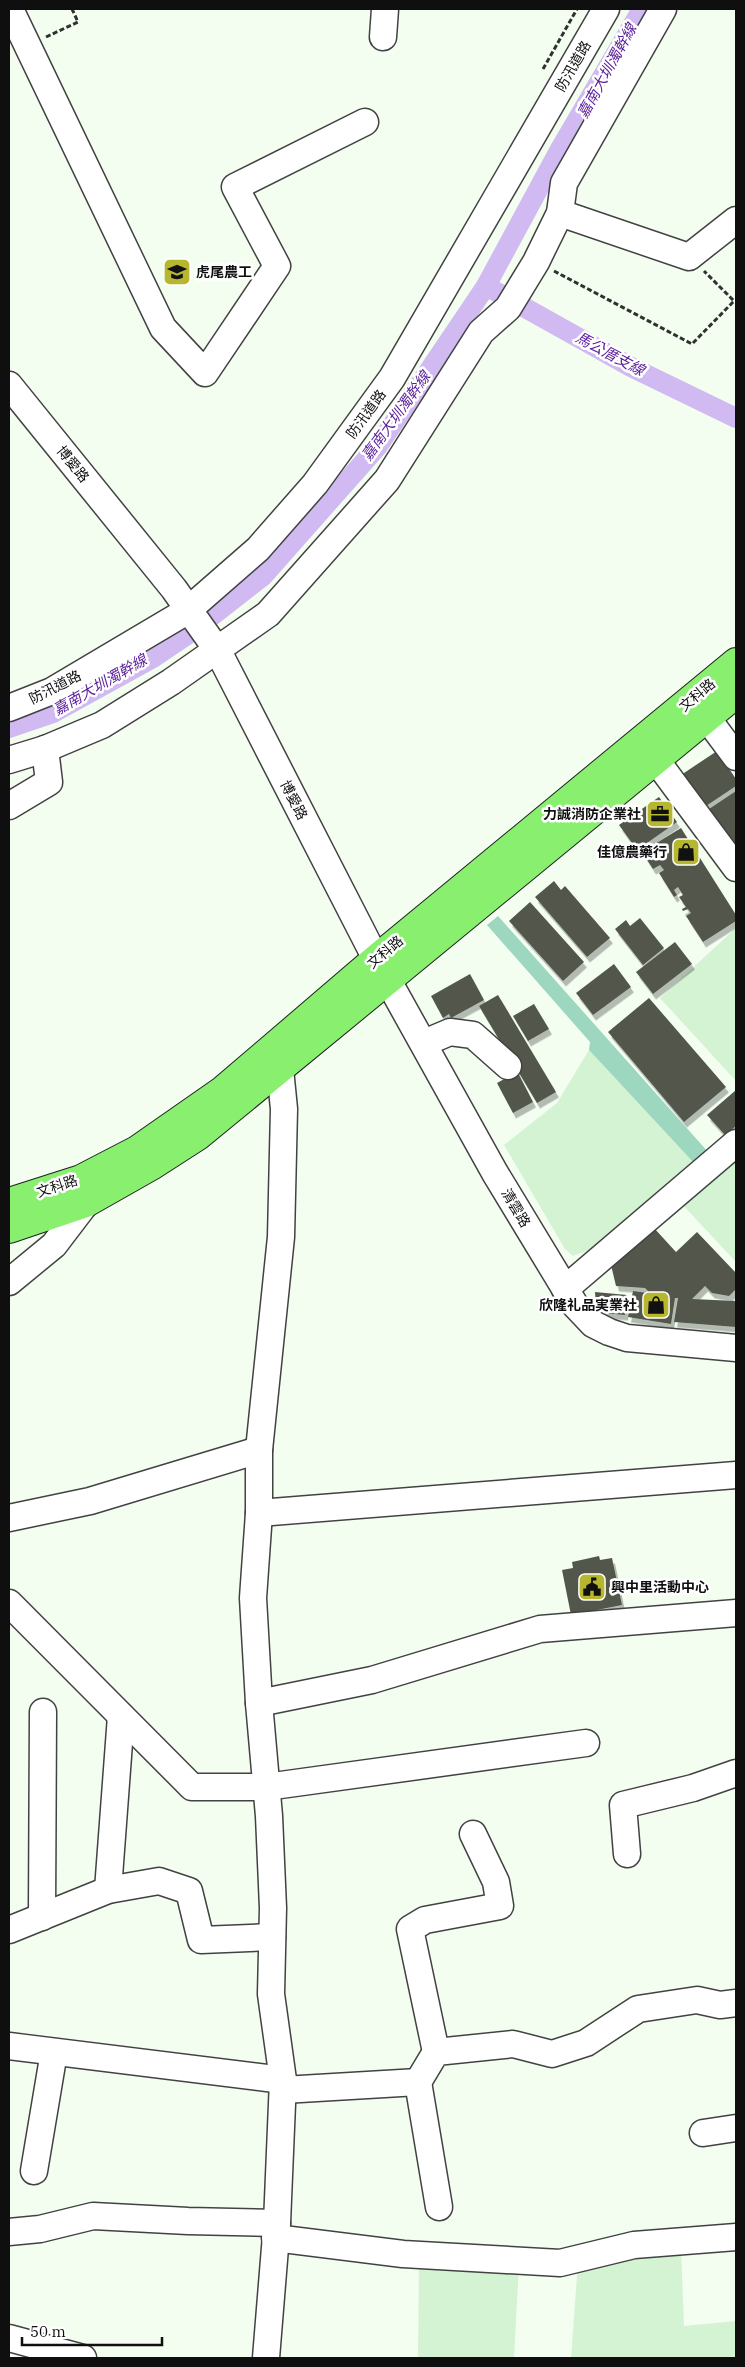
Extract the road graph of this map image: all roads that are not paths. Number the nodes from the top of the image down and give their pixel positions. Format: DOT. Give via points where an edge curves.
graph roads {
  1 [pos="10,9"];
  2 [pos="385,9"];
  3 [pos="606,9"];
  4 [pos="663,9"];
  5 [pos="383,37"];
  6 [pos="365,122"];
  7 [pos="560,213"];
  8 [pos="736,220"];
  9 [pos="9,385"];
  10 [pos="191,612"];
  11 [pos="215,646"];
  12 [pos="736,662"];
  13 [pos="736,694"];
  14 [pos="9,708"];
  15 [pos="707,718"];
  16 [pos="45,749"];
  17 [pos="736,757"];
  18 [pos="9,760"];
  19 [pos="656,760"];
  20 [pos="9,806"];
  21 [pos="736,868"];
  22 [pos="382,970"];
  23 [pos="424,1043"];
  24 [pos="278,1055"];
  25 [pos="508,1066"];
  26 [pos="736,1143"];
  27 [pos="83,1191"];
  28 [pos="9,1202"];
  29 [pos="9,1230"];
  30 [pos="9,1282"];
  31 [pos="565,1289"];
  32 [pos="736,1348"];
  33 [pos="259,1450"];
  34 [pos="736,1475"];
  35 [pos="258,1513"];
  36 [pos="9,1518"];
  37 [pos="9,1602"];
  38 [pos="736,1613"];
  39 [pos="259,1703"];
  40 [pos="43,1712"];
  41 [pos="121,1716"];
  42 [pos="586,1743"];
  43 [pos="736,1773"];
  44 [pos="266,1787"];
  45 [pos="473,1834"];
  46 [pos="627,1854"];
  47 [pos="108,1890"];
  48 [pos="42,1917"];
  49 [pos="9,1930"];
  50 [pos="272,1937"];
  51 [pos="736,2003"];
  52 [pos="9,2046"];
  53 [pos="54,2052"];
  54 [pos="436,2052"];
  55 [pos="418,2082"];
  56 [pos="283,2085"];
  57 [pos="736,2128"];
  58 [pos="703,2133"];
  59 [pos="34,2172"];
  60 [pos="439,2207"];
  61 [pos="276,2231"];
  62 [pos="9,2232"];
  63 [pos="736,2237"];
  64 [pos="9,2338"];
  65 [pos="83,2358"];
  66 [pos="266,2358"];
  1 -- 6 [label="street" via="163,328 205,373 277,266 235,187"];
  2 -- 5 [label="street"];
  3 -- 10 [label="street, 防汛道路" via="392,378 315,484 258,550"];
  4 -- 7 [label="street" via="564,183"];
  7 -- 8 [label="street" via="689,257"];
  7 -- 11 [label="street" via="508,308 481,332 386,480 268,614"];
  9 -- 10 [label="street, 博愛路"];
  10 -- 11 [label="street, 博愛路"];
  10 -- 14 [label="street, 防汛道路" via="52,691"];
  11 -- 16 [label="street" via="102,725"];
  11 -- 22 [label="street, 博愛路"];
  12 -- 22 [label="main road, 文科路"];
  13 -- 15 [label="main road, 文科路"];
  15 -- 17 [label="street"];
  15 -- 19 [label="main road, 文科路"];
  16 -- 18 [label="street"];
  16 -- 20 [label="street" via="49,782"];
  19 -- 21 [label="street"];
  19 -- 22 [label="main road, 文科路"];
  22 -- 23 [label="street, 清雲路"];
  22 -- 24 [label="main road, 文科路"];
  23 -- 25 [label="street" via="450,1032 473,1035"];
  23 -- 31 [label="street, 清雲路" via="495,1173"];
  24 -- 27 [label="main road, 文科路" via="198,1136 153,1165"];
  24 -- 33 [label="street" via="284,1109 281,1237"];
  26 -- 31 [label="street"];
  27 -- 28 [label="main road, 文科路"];
  27 -- 29 [label="main road, 文科路"];
  27 -- 30 [label="street" via="54,1245"];
  31 -- 32 [label="street, 清雲路" via="593,1324 609,1332 627,1338"];
  33 -- 35 [label="street"];
  33 -- 36 [label="street" via="90,1501"];
  34 -- 35 [label="street"];
  35 -- 39 [label="street" via="253,1598"];
  37 -- 41 [label="street"];
  38 -- 39 [label="street" via="540,1629 372,1680"];
  39 -- 44 [label="street"];
  40 -- 48 [label="street"];
  41 -- 44 [label="street" via="192,1787"];
  41 -- 47 [label="street"];
  42 -- 44 [label="street"];
  43 -- 46 [label="street" via="693,1788 623,1805"];
  44 -- 50 [label="street"];
  45 -- 54 [label="street" via="496,1882 500,1906 425,1920 410,1929"];
  47 -- 48 [label="street"];
  47 -- 50 [label="street" via="159,1881 189,1891 201,1940"];
  48 -- 49 [label="street"];
  50 -- 56 [label="street" via="271,1994"];
  51 -- 54 [label="street" via="698,2000 638,2010 586,2043 552,2054 512,2044"];
  52 -- 53 [label="street"];
  53 -- 56 [label="street"];
  53 -- 59 [label="street"];
  54 -- 55 [label="street"];
  55 -- 56 [label="street"];
  55 -- 60 [label="street"];
  56 -- 61 [label="street"];
  57 -- 58 [label="street"];
  61 -- 62 [label="street" via="188,2221 93,2216 40,2229"];
  61 -- 63 [label="street" via="402,2254 560,2263 634,2245"];
  61 -- 66 [label="street"];
  64 -- 65 [label="street"];
}
